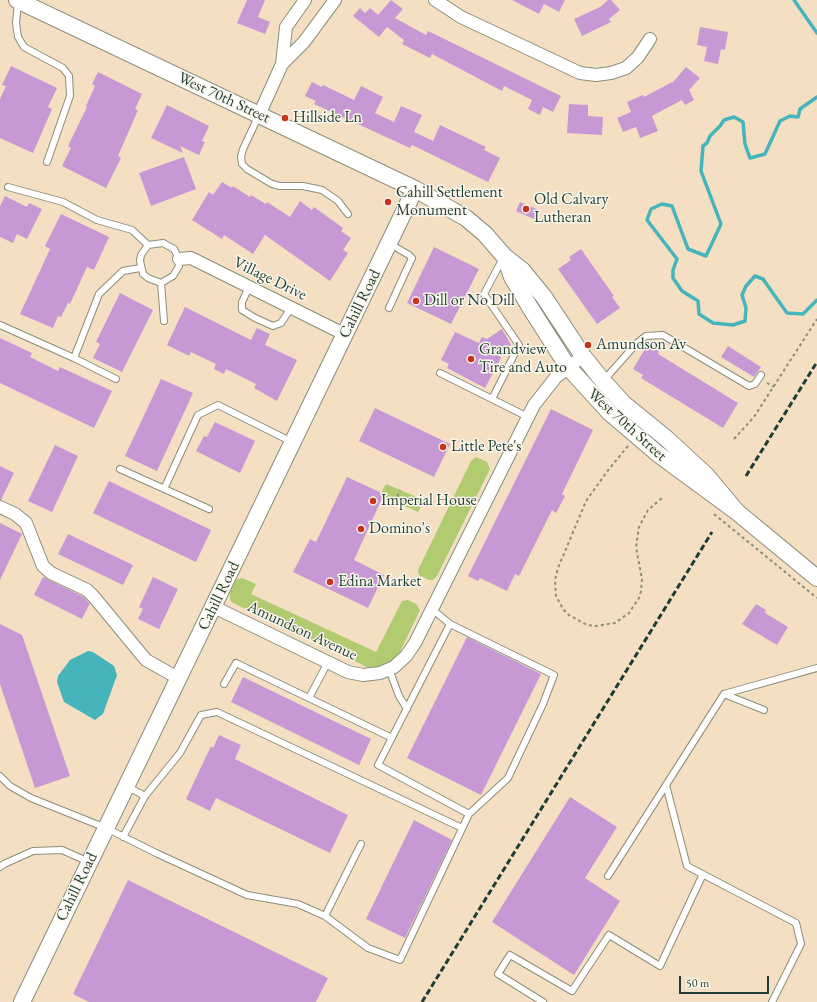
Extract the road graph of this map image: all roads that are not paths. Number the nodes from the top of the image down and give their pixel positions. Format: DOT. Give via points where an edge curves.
graph roads {
  1 [pos="18,0"];
  2 [pos="305,0"];
  3 [pos="335,0"];
  4 [pos="435,0"];
  5 [pos="650,39"];
  6 [pos="282,64"];
  7 [pos="259,115"];
  8 [pos="47,162"];
  9 [pos="8,187"];
  10 [pos="415,189"];
  11 [pos="348,214"];
  12 [pos="389,244"];
  13 [pos="148,245"];
  14 [pos="504,256"];
  15 [pos="179,259"];
  16 [pos="140,268"];
  17 [pos="161,283"];
  18 [pos="249,287"];
  19 [pos="291,308"];
  20 [pos="389,308"];
  21 [pos="164,321"];
  22 [pos="0,325"];
  23 [pos="346,335"];
  24 [pos="584,356"];
  25 [pos="74,358"];
  26 [pos="568,367"];
  27 [pos="440,373"];
  28 [pos="762,377"];
  29 [pos="116,379"];
  30 [pos="603,381"];
  31 [pos="492,399"];
  32 [pos="528,417"];
  33 [pos="294,442"];
  34 [pos="120,469"];
  35 [pos="164,489"];
  36 [pos="0,507"];
  37 [pos="209,509"];
  38 [pos="736,512"];
  39 [pos="817,578"];
  40 [pos="214,607"];
  41 [pos="432,609"];
  42 [pos="450,624"];
  43 [pos="328,662"];
  44 [pos="817,668"];
  45 [pos="389,669"];
  46 [pos="178,678"];
  47 [pos="224,684"];
  48 [pos="724,694"];
  49 [pos="309,698"];
  50 [pos="407,709"];
  51 [pos="764,710"];
  52 [pos="392,738"];
  53 [pos="0,776"];
  54 [pos="666,785"];
  55 [pos="126,786"];
  56 [pos="145,796"];
  57 [pos="469,814"];
  58 [pos="106,828"];
  59 [pos="462,828"];
  60 [pos="123,837"];
  61 [pos="361,844"];
  62 [pos="89,862"];
  63 [pos="0,867"];
  64 [pos="703,874"];
  65 [pos="608,876"];
  66 [pos="325,916"];
  67 [pos="22,1002"];
  68 [pos="544,1002"];
  69 [pos="772,1002"];
  1 -- 7 [label="street, West 70th Street"];
  1 -- 8 [label="lane" via="16,23 18,37 24,47 63,68 70,76 70,96"];
  2 -- 6 [label="street" via="286,27"];
  3 -- 6 [label="street" via="304,42"];
  4 -- 5 [label="street" via="461,17 580,73 596,75 626,68 638,57"];
  6 -- 7 [label="street"];
  7 -- 10 [label="street, West 70th Street"];
  7 -- 11 [label="lane" via="243,149 242,164 272,184 322,190 341,204"];
  9 -- 13 [label="lane" via="63,202 97,220 132,230"];
  10 -- 12 [label="street, Cahill Road"];
  10 -- 14 [label="street, West 70th Street" via="466,218 485,234"];
  12 -- 20 [label="lane" via="412,258"];
  12 -- 23 [label="street, Cahill Road"];
  13 -- 15 [label="lane" via="163,243 174,249"];
  13 -- 16 [label="lane" via="141,255"];
  14 -- 24 [label="street, West 70th Street" via="522,270 544,297"];
  14 -- 26 [label="street, West 70th Street" via="512,277 531,310"];
  14 -- 31 [label="lane" via="484,294 519,345"];
  15 -- 17 [label="lane" via="177,271"];
  15 -- 18 [label="street, Village Drive" via="191,258"];
  16 -- 17 [label="lane" via="148,278"];
  16 -- 25 [label="lane" via="124,271 100,294"];
  17 -- 21 [label="lane"];
  18 -- 19 [label="street, Village Drive"];
  18 -- 19 [label="lane" via="242,302 242,310 255,318 273,326 280,323"];
  19 -- 23 [label="street, Village Drive"];
  22 -- 25 [label="lane"];
  23 -- 33 [label="street, Cahill Road"];
  24 -- 26 [label="street, Amundson Avenue"];
  24 -- 30 [label="street, West 70th Street"];
  25 -- 29 [label="lane"];
  26 -- 32 [label="street, Amundson Avenue" via="544,391"];
  26 -- 38 [label="street, West 70th Street" via="628,430"];
  27 -- 31 [label="lane"];
  28 -- 30 [label="lane" via="749,386 663,335 646,336"];
  30 -- 38 [label="street, West 70th Street" via="624,404 706,475"];
  31 -- 32 [label="lane"];
  32 -- 41 [label="street, Amundson Avenue"];
  33 -- 35 [label="lane" via="218,405 198,415"];
  33 -- 40 [label="street, Cahill Road"];
  34 -- 35 [label="lane"];
  35 -- 37 [label="lane"];
  36 -- 46 [label="street" via="26,523 43,566 50,573 86,590 146,660"];
  38 -- 39 [label="street, West 70th Street"];
  40 -- 43 [label="street, Amundson Avenue"];
  40 -- 46 [label="street, Cahill Road"];
  41 -- 42 [label="lane"];
  41 -- 45 [label="street, Amundson Avenue" via="406,656"];
  42 -- 50 [label="lane"];
  42 -- 57 [label="lane" via="554,675 508,778"];
  43 -- 45 [label="street, Amundson Avenue" via="348,672 363,675"];
  43 -- 49 [label="lane"];
  44 -- 48 [label="lane"];
  45 -- 50 [label="lane"];
  46 -- 55 [label="street, Cahill Road"];
  47 -- 49 [label="lane" via="236,663"];
  48 -- 51 [label="lane"];
  48 -- 54 [label="lane"];
  49 -- 52 [label="lane"];
  50 -- 52 [label="lane"];
  52 -- 57 [label="lane" via="378,766"];
  53 -- 58 [label="lane" via="10,786 31,798"];
  54 -- 64 [label="lane" via="687,866"];
  54 -- 65 [label="lane"];
  55 -- 56 [label="lane"];
  55 -- 58 [label="street, Cahill Road"];
  56 -- 59 [label="lane" via="180,753 201,715 217,712"];
  56 -- 60 [label="lane"];
  57 -- 59 [label="lane"];
  58 -- 60 [label="lane"];
  58 -- 62 [label="street, Cahill Road"];
  59 -- 66 [label="lane" via="400,960 368,948"];
  60 -- 66 [label="lane" via="247,895 298,904"];
  61 -- 66 [label="lane"];
  62 -- 63 [label="lane" via="62,850 33,851"];
  62 -- 67 [label="street, Cahill Road"];
  64 -- 68 [label="lane" via="660,966 609,935 572,991 510,955 498,974"];
  64 -- 69 [label="lane" via="796,923 801,944"];
}
